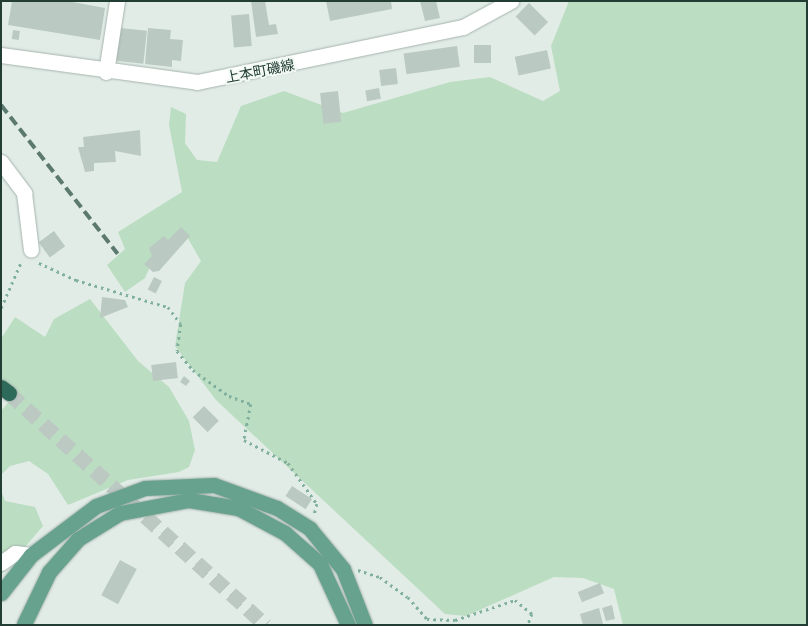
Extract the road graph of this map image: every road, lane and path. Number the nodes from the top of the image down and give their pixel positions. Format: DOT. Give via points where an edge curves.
graph roads {
  1 [pos="117,1"];
  2 [pos="510,1"];
  3 [pos="1,56"];
  4 [pos="106,72"];
  5 [pos="1,162"];
  6 [pos="31,250"];
  7 [pos="1,308"];
  8 [pos="312,522"];
  9 [pos="31,556"];
  10 [pos="1,562"];
  11 [pos="352,569"];
  12 [pos="1,593"];
  13 [pos="24,624"];
  14 [pos="348,625"];
  15 [pos="365,625"];
  16 [pos="528,625"];
  1 -- 4 [label="street"];
  2 -- 4 [label="street, 上本町磯線" via="463,27 222,78 178,82"];
  3 -- 4 [label="street, 上本町磯線"];
  5 -- 6 [label="street" via="24,193"];
  6 -- 7 [label="path" via="24,254"];
  6 -- 8 [label="path" via="40,265 168,307 181,324 177,352 193,370 229,396 251,404 244,440 288,463 317,504"];
  9 -- 10 [label="street" via="15,553"];
  9 -- 12 [label="main road"];
  9 -- 15 [label="main road" via="66,526 118,496 168,484 214,485 277,508 310,529 343,569"];
  11 -- 16 [label="path" via="380,578 408,598 427,619 455,620 515,600 532,614"];
  13 -- 14 [label="main road" via="49,572 78,539 120,513 189,500 238,508 285,532 320,564"];
}
